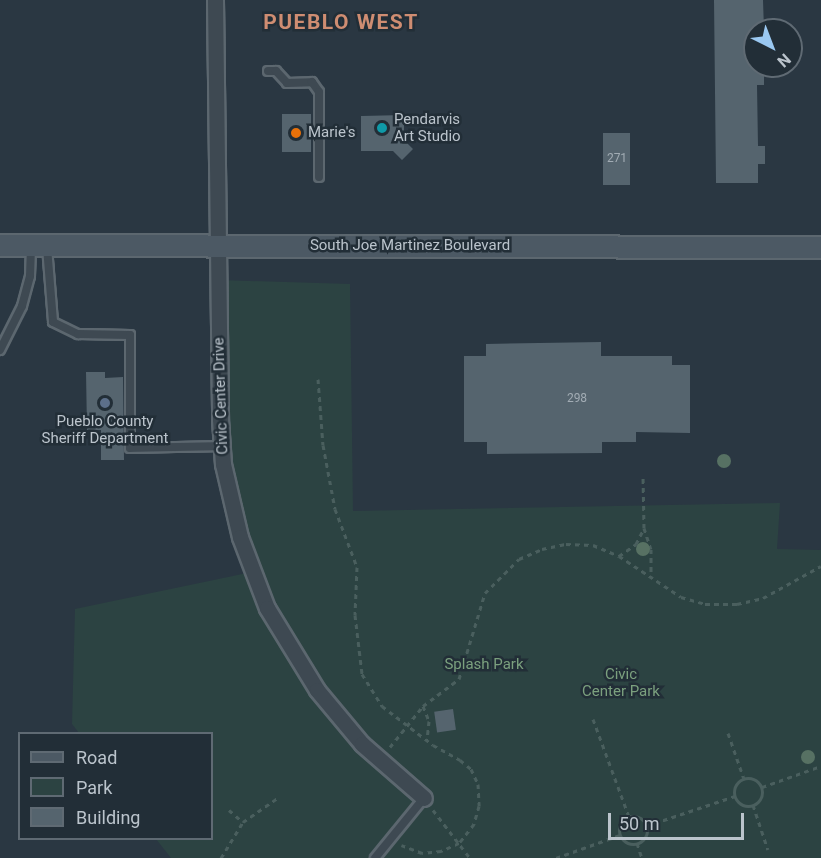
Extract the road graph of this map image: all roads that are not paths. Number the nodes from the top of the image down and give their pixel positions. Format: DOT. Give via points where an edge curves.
graph roads {
  1 [pos="215,0"];
  2 [pos="268,71"];
  3 [pos="318,177"];
  4 [pos="218,244"];
  5 [pos="0,245"];
  6 [pos="39,245"];
  7 [pos="821,248"];
  8 [pos="0,350"];
  9 [pos="222,446"];
  10 [pos="424,798"];
  11 [pos="375,858"];
  1 -- 4 [label="street, Civic Center Drive"];
  2 -- 3 [label="lane" via="276,71 287,83 312,82 319,92"];
  4 -- 6 [label="main road, South Joe Martinez Boulevard"];
  4 -- 7 [label="main road, South Joe Martinez Boulevard"];
  4 -- 9 [label="street, Civic Center Drive"];
  5 -- 6 [label="main road, South Joe Martinez Boulevard"];
  6 -- 8 [label="lane" via="22,306"];
  6 -- 9 [label="lane" via="53,322 78,334 129,335 130,448"];
  9 -- 10 [label="street, Civic Center Drive" via="240,537 267,608 317,690 379,760"];
  10 -- 11 [label="lane"];
}
